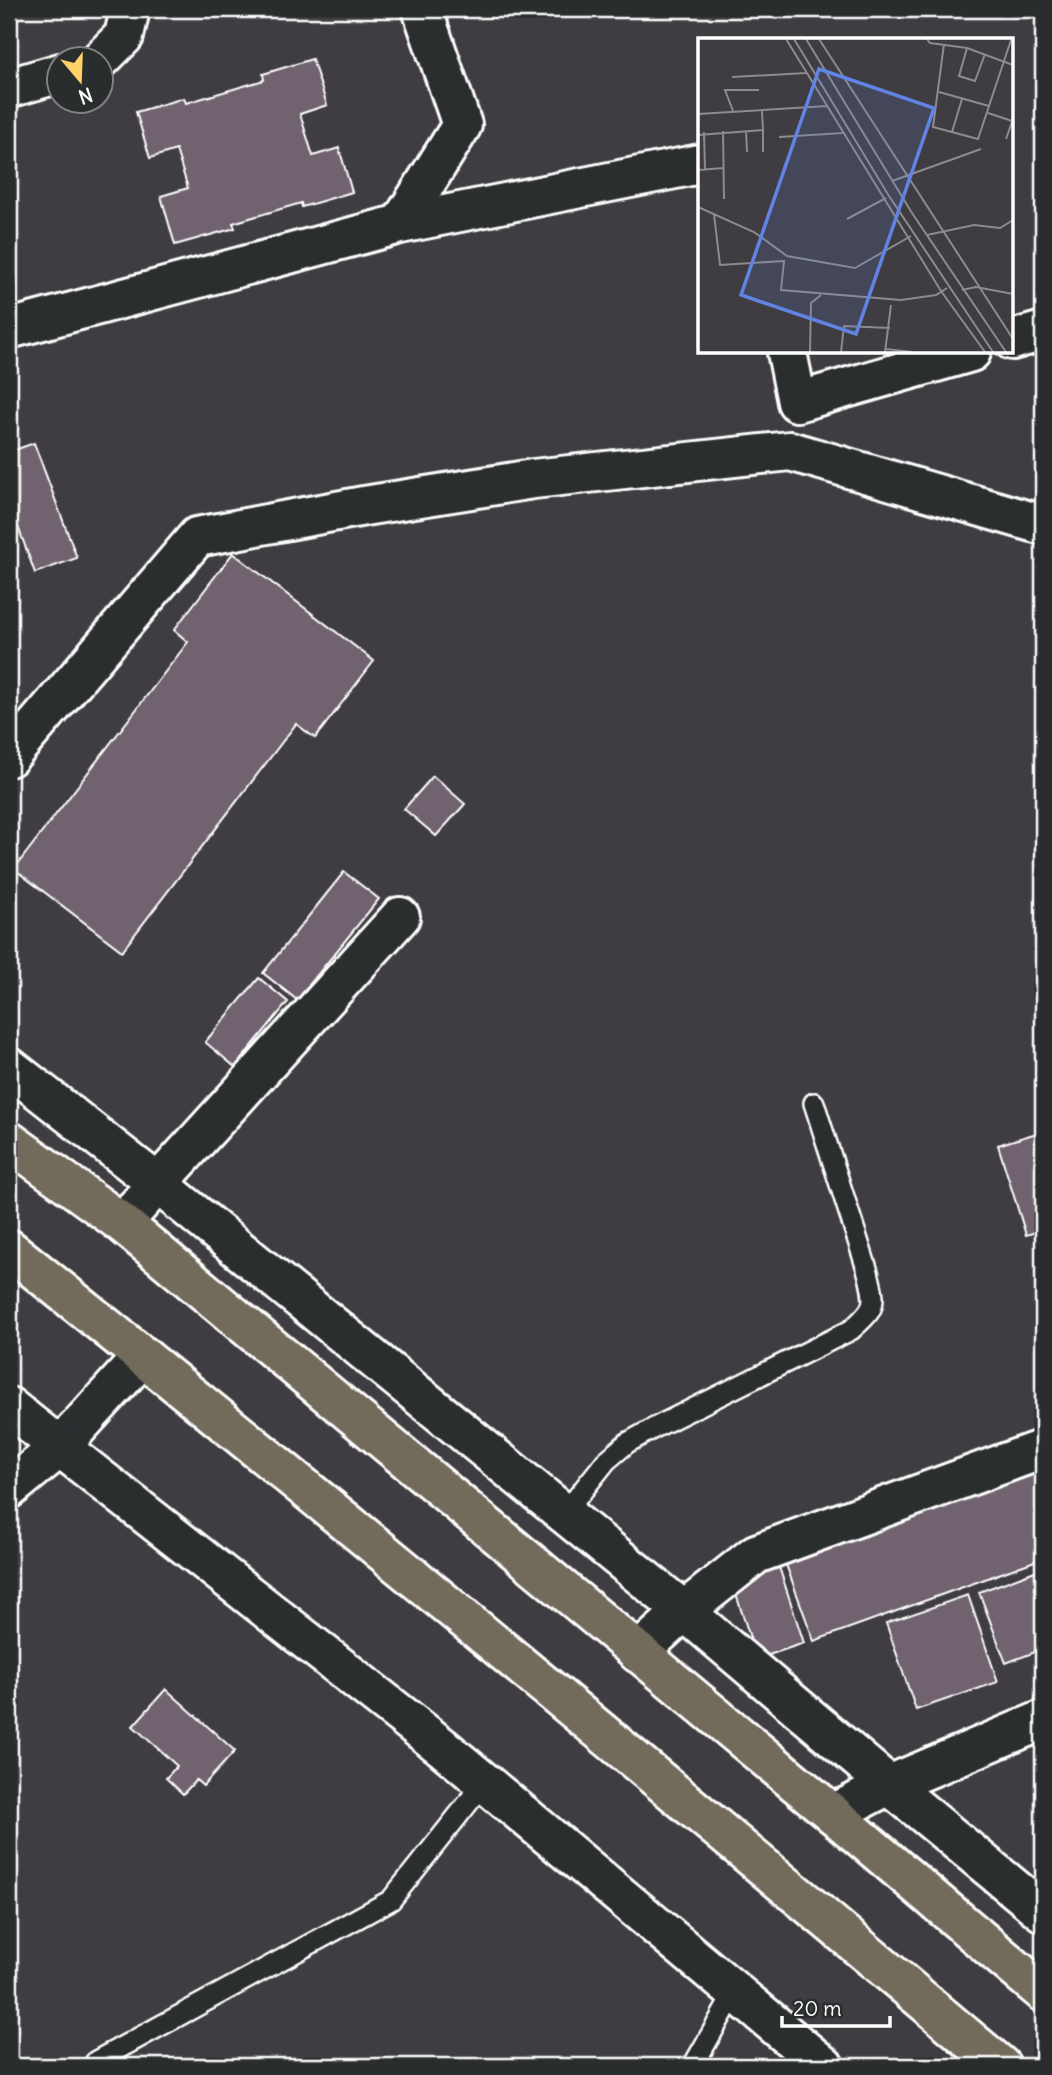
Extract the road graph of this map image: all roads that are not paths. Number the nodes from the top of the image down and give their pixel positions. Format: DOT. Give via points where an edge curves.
graph roads {
  1 [pos="130,9"];
  2 [pos="422,9"];
  3 [pos="114,46"];
  4 [pos="46,77"];
  5 [pos="9,88"];
  6 [pos="698,164"];
  7 [pos="400,224"];
  8 [pos="9,329"];
  9 [pos="1043,331"];
  10 [pos="1014,339"];
  11 [pos="787,354"];
  12 [pos="964,354"];
  13 [pos="1043,525"];
  14 [pos="9,757"];
  15 [pos="400,917"];
  16 [pos="9,1067"];
  17 [pos="814,1103"];
  18 [pos="9,1141"];
  19 [pos="157,1183"];
  20 [pos="122,1223"];
  21 [pos="9,1249"];
  22 [pos="143,1356"];
  23 [pos="9,1407"];
  24 [pos="59,1448"];
  25 [pos="1043,1449"];
  26 [pos="9,1489"];
  27 [pos="564,1514"];
  28 [pos="684,1611"];
  29 [pos="638,1653"];
  30 [pos="1043,1720"];
  31 [pos="484,1783"];
  32 [pos="889,1785"];
  33 [pos="833,1814"];
  34 [pos="1043,1912"];
  35 [pos="735,1992"];
  36 [pos="1043,1992"];
  37 [pos="96,2062"];
  38 [pos="693,2066"];
  39 [pos="824,2066"];
  40 [pos="1001,2066"];
  1 -- 3 [label="street" via="124,36"];
  2 -- 7 [label="street" via="462,125"];
  4 -- 5 [label="street"];
  6 -- 7 [label="street"];
  7 -- 8 [label="street"];
  9 -- 10 [label="street"];
  11 -- 12 [label="street" via="797,402"];
  13 -- 14 [label="street" via="790,451 533,479 197,537"];
  15 -- 19 [label="street"];
  16 -- 19 [label="street"];
  17 -- 27 [label="lane" via="868,1272 874,1297 869,1314 851,1330 627,1443 606,1461"];
  18 -- 20 [label="main road"];
  19 -- 20 [label="street"];
  19 -- 27 [label="street"];
  20 -- 29 [label="main road"];
  21 -- 22 [label="main road"];
  22 -- 24 [label="street"];
  22 -- 40 [label="main road"];
  23 -- 24 [label="street"];
  24 -- 26 [label="street"];
  24 -- 31 [label="street"];
  25 -- 28 [label="street" via="756,1554"];
  27 -- 28 [label="street"];
  28 -- 29 [label="street"];
  28 -- 32 [label="street"];
  29 -- 33 [label="main road"];
  30 -- 32 [label="street"];
  31 -- 35 [label="street"];
  31 -- 37 [label="lane" via="391,1900"];
  32 -- 33 [label="street"];
  32 -- 34 [label="street"];
  33 -- 36 [label="main road"];
  35 -- 38 [label="lane"];
  35 -- 39 [label="street"];
}
